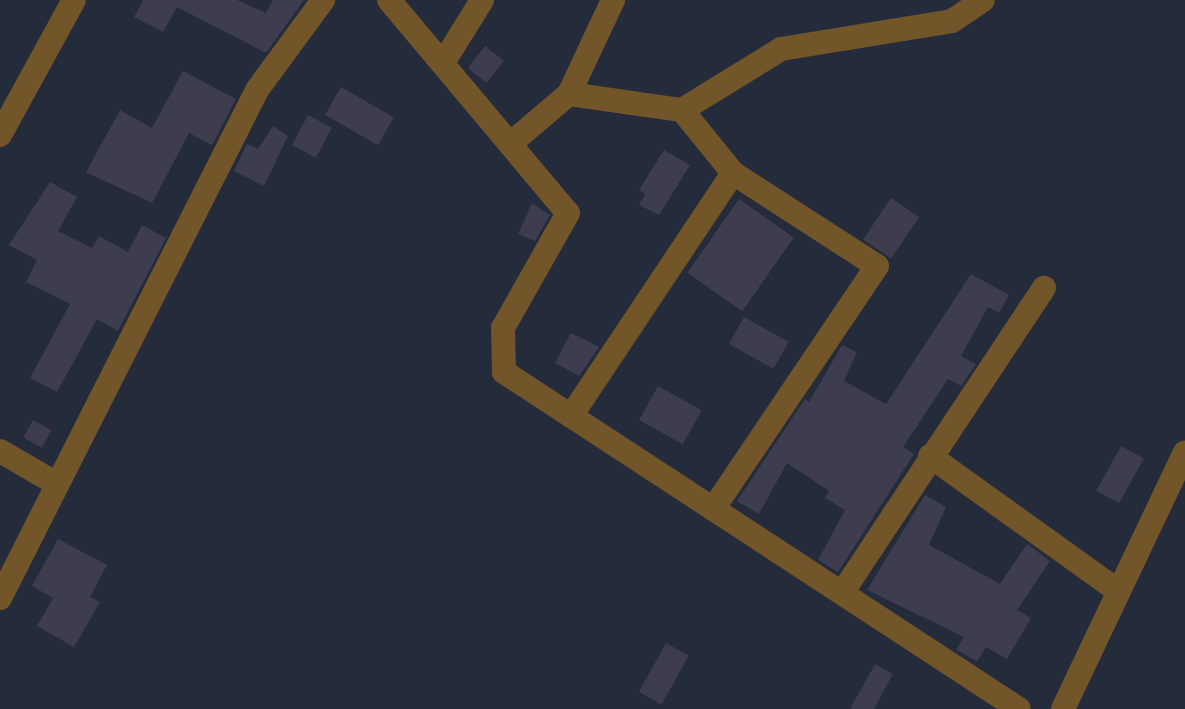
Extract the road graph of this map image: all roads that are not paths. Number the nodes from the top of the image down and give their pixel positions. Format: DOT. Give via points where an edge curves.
graph roads {
  1 [pos="74,0"];
  2 [pos="323,0"];
  3 [pos="389,0"];
  4 [pos="482,0"];
  5 [pos="613,0"];
  6 [pos="983,0"];
  7 [pos="443,63"];
  8 [pos="569,94"];
  9 [pos="682,110"];
  10 [pos="0,135"];
  11 [pos="510,144"];
  12 [pos="733,173"];
  13 [pos="1044,288"];
  14 [pos="571,416"];
  15 [pos="0,451"];
  16 [pos="930,456"];
  17 [pos="1182,465"];
  18 [pos="57,484"];
  19 [pos="713,509"];
  20 [pos="1118,591"];
  21 [pos="842,593"];
  22 [pos="0,598"];
  23 [pos="1019,709"];
  24 [pos="1063,709"];
  1 -- 10 [label="street"];
  2 -- 18 [label="street" via="257,90"];
  3 -- 7 [label="street"];
  4 -- 7 [label="street"];
  5 -- 8 [label="street"];
  6 -- 9 [label="street" via="952,21 781,49"];
  7 -- 11 [label="street"];
  8 -- 9 [label="street"];
  8 -- 11 [label="street"];
  9 -- 12 [label="street"];
  11 -- 14 [label="street" via="568,213 503,328 504,372"];
  12 -- 14 [label="street"];
  12 -- 19 [label="street" via="877,266"];
  13 -- 16 [label="street"];
  14 -- 19 [label="street"];
  15 -- 18 [label="street"];
  16 -- 20 [label="street"];
  16 -- 21 [label="street"];
  17 -- 20 [label="street"];
  18 -- 22 [label="street"];
  19 -- 21 [label="street"];
  20 -- 24 [label="street"];
  21 -- 23 [label="street"];
}
